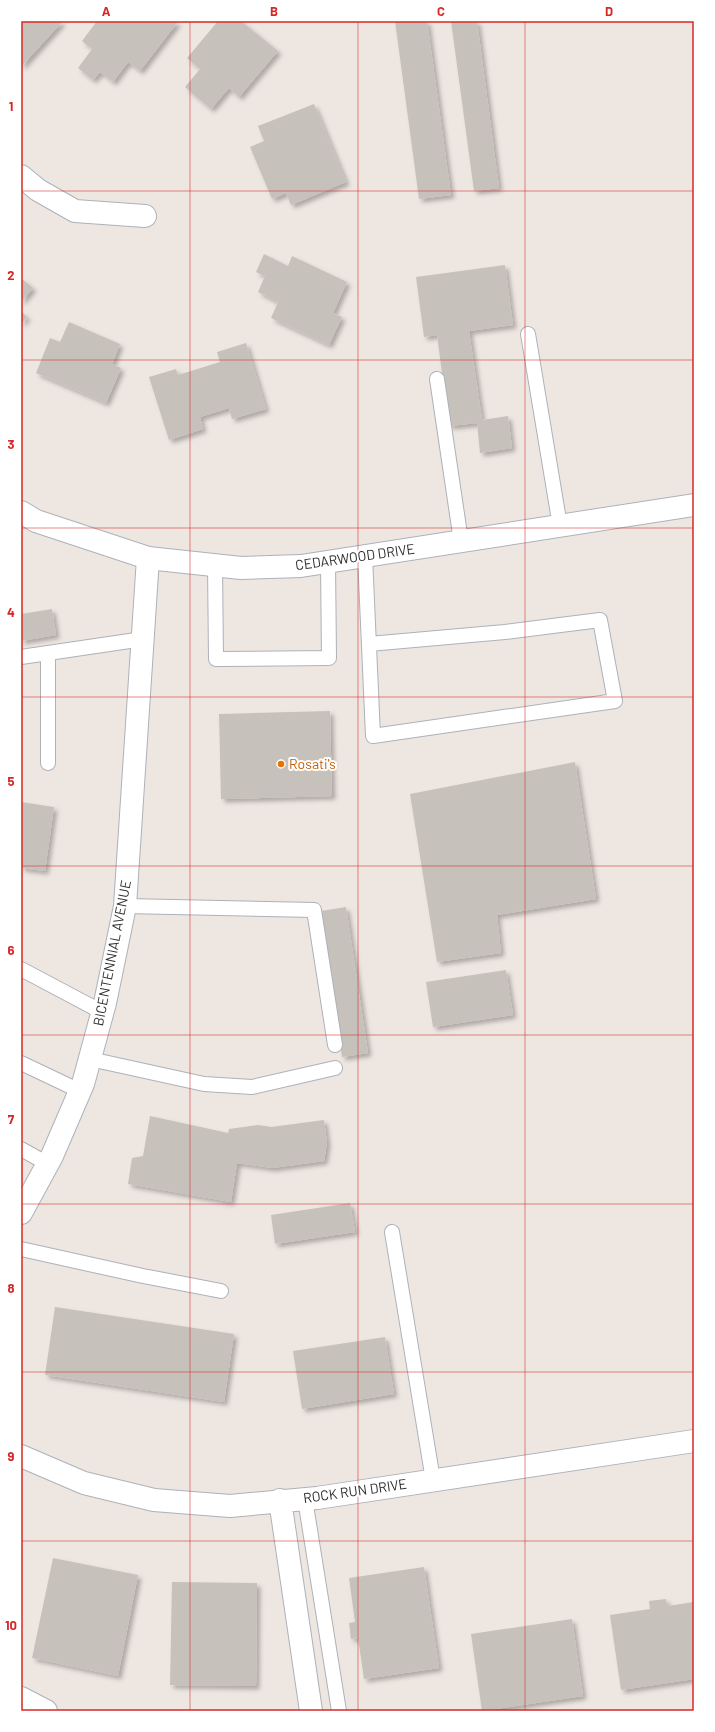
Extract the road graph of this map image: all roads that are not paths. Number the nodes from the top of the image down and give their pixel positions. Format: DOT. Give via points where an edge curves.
graph roads {
  1 [pos="21,176"];
  2 [pos="145,216"];
  3 [pos="528,334"];
  4 [pos="437,378"];
  5 [pos="694,505"];
  6 [pos="21,512"];
  7 [pos="560,526"];
  8 [pos="461,541"];
  9 [pos="364,556"];
  10 [pos="148,558"];
  11 [pos="328,562"];
  12 [pos="215,565"];
  13 [pos="143,639"];
  14 [pos="369,644"];
  15 [pos="48,653"];
  16 [pos="21,657"];
  17 [pos="48,763"];
  18 [pos="125,906"];
  19 [pos="21,969"];
  20 [pos="102,1012"];
  21 [pos="335,1045"];
  22 [pos="90,1059"];
  23 [pos="21,1063"];
  24 [pos="335,1068"];
  25 [pos="80,1091"];
  26 [pos="21,1149"];
  27 [pos="48,1164"];
  28 [pos="21,1213"];
  29 [pos="392,1232"];
  30 [pos="21,1249"];
  31 [pos="221,1291"];
  32 [pos="694,1441"];
  33 [pos="21,1456"];
  34 [pos="433,1480"];
  35 [pos="304,1499"];
  36 [pos="280,1500"];
  37 [pos="21,1698"];
  38 [pos="46,1711"];
  39 [pos="311,1711"];
  40 [pos="339,1711"];
  1 -- 2 [label="street" via="38,190 76,211"];
  3 -- 7 [label="lane"];
  4 -- 8 [label="lane"];
  5 -- 7 [label="street, CEDARWOOD DRIVE"];
  6 -- 10 [label="street, CEDARWOOD DRIVE" via="36,521"];
  7 -- 8 [label="street, CEDARWOOD DRIVE"];
  8 -- 9 [label="street, CEDARWOOD DRIVE"];
  9 -- 11 [label="street, CEDARWOOD DRIVE"];
  9 -- 14 [label="lane"];
  10 -- 12 [label="street, CEDARWOOD DRIVE"];
  10 -- 13 [label="street, BICENTENNIAL AVENUE"];
  11 -- 12 [label="street, CEDARWOOD DRIVE" via="302,566 242,568"];
  11 -- 12 [label="lane" via="329,658 216,659"];
  13 -- 15 [label="lane"];
  13 -- 18 [label="street, BICENTENNIAL AVENUE"];
  14 -- 14 [label="lane" via="373,736 615,701 600,620 505,632"];
  15 -- 16 [label="lane"];
  15 -- 17 [label="lane"];
  18 -- 20 [label="street, BICENTENNIAL AVENUE"];
  18 -- 21 [label="lane" via="314,910"];
  19 -- 20 [label="lane"];
  20 -- 22 [label="street, BICENTENNIAL AVENUE"];
  22 -- 24 [label="lane" via="204,1084 252,1087"];
  22 -- 25 [label="street, BICENTENNIAL AVENUE"];
  23 -- 25 [label="lane"];
  25 -- 27 [label="street, BICENTENNIAL AVENUE"];
  26 -- 27 [label="lane"];
  27 -- 28 [label="street, BICENTENNIAL AVENUE"];
  29 -- 34 [label="lane"];
  30 -- 31 [label="lane"];
  32 -- 34 [label="street, ROCK RUN DRIVE"];
  33 -- 36 [label="street, ROCK RUN DRIVE" via="84,1483 154,1500 230,1506"];
  34 -- 35 [label="street, ROCK RUN DRIVE"];
  35 -- 36 [label="street, ROCK RUN DRIVE"];
  35 -- 40 [label="lane"];
  36 -- 39 [label="street"];
  37 -- 38 [label="street"];
}
